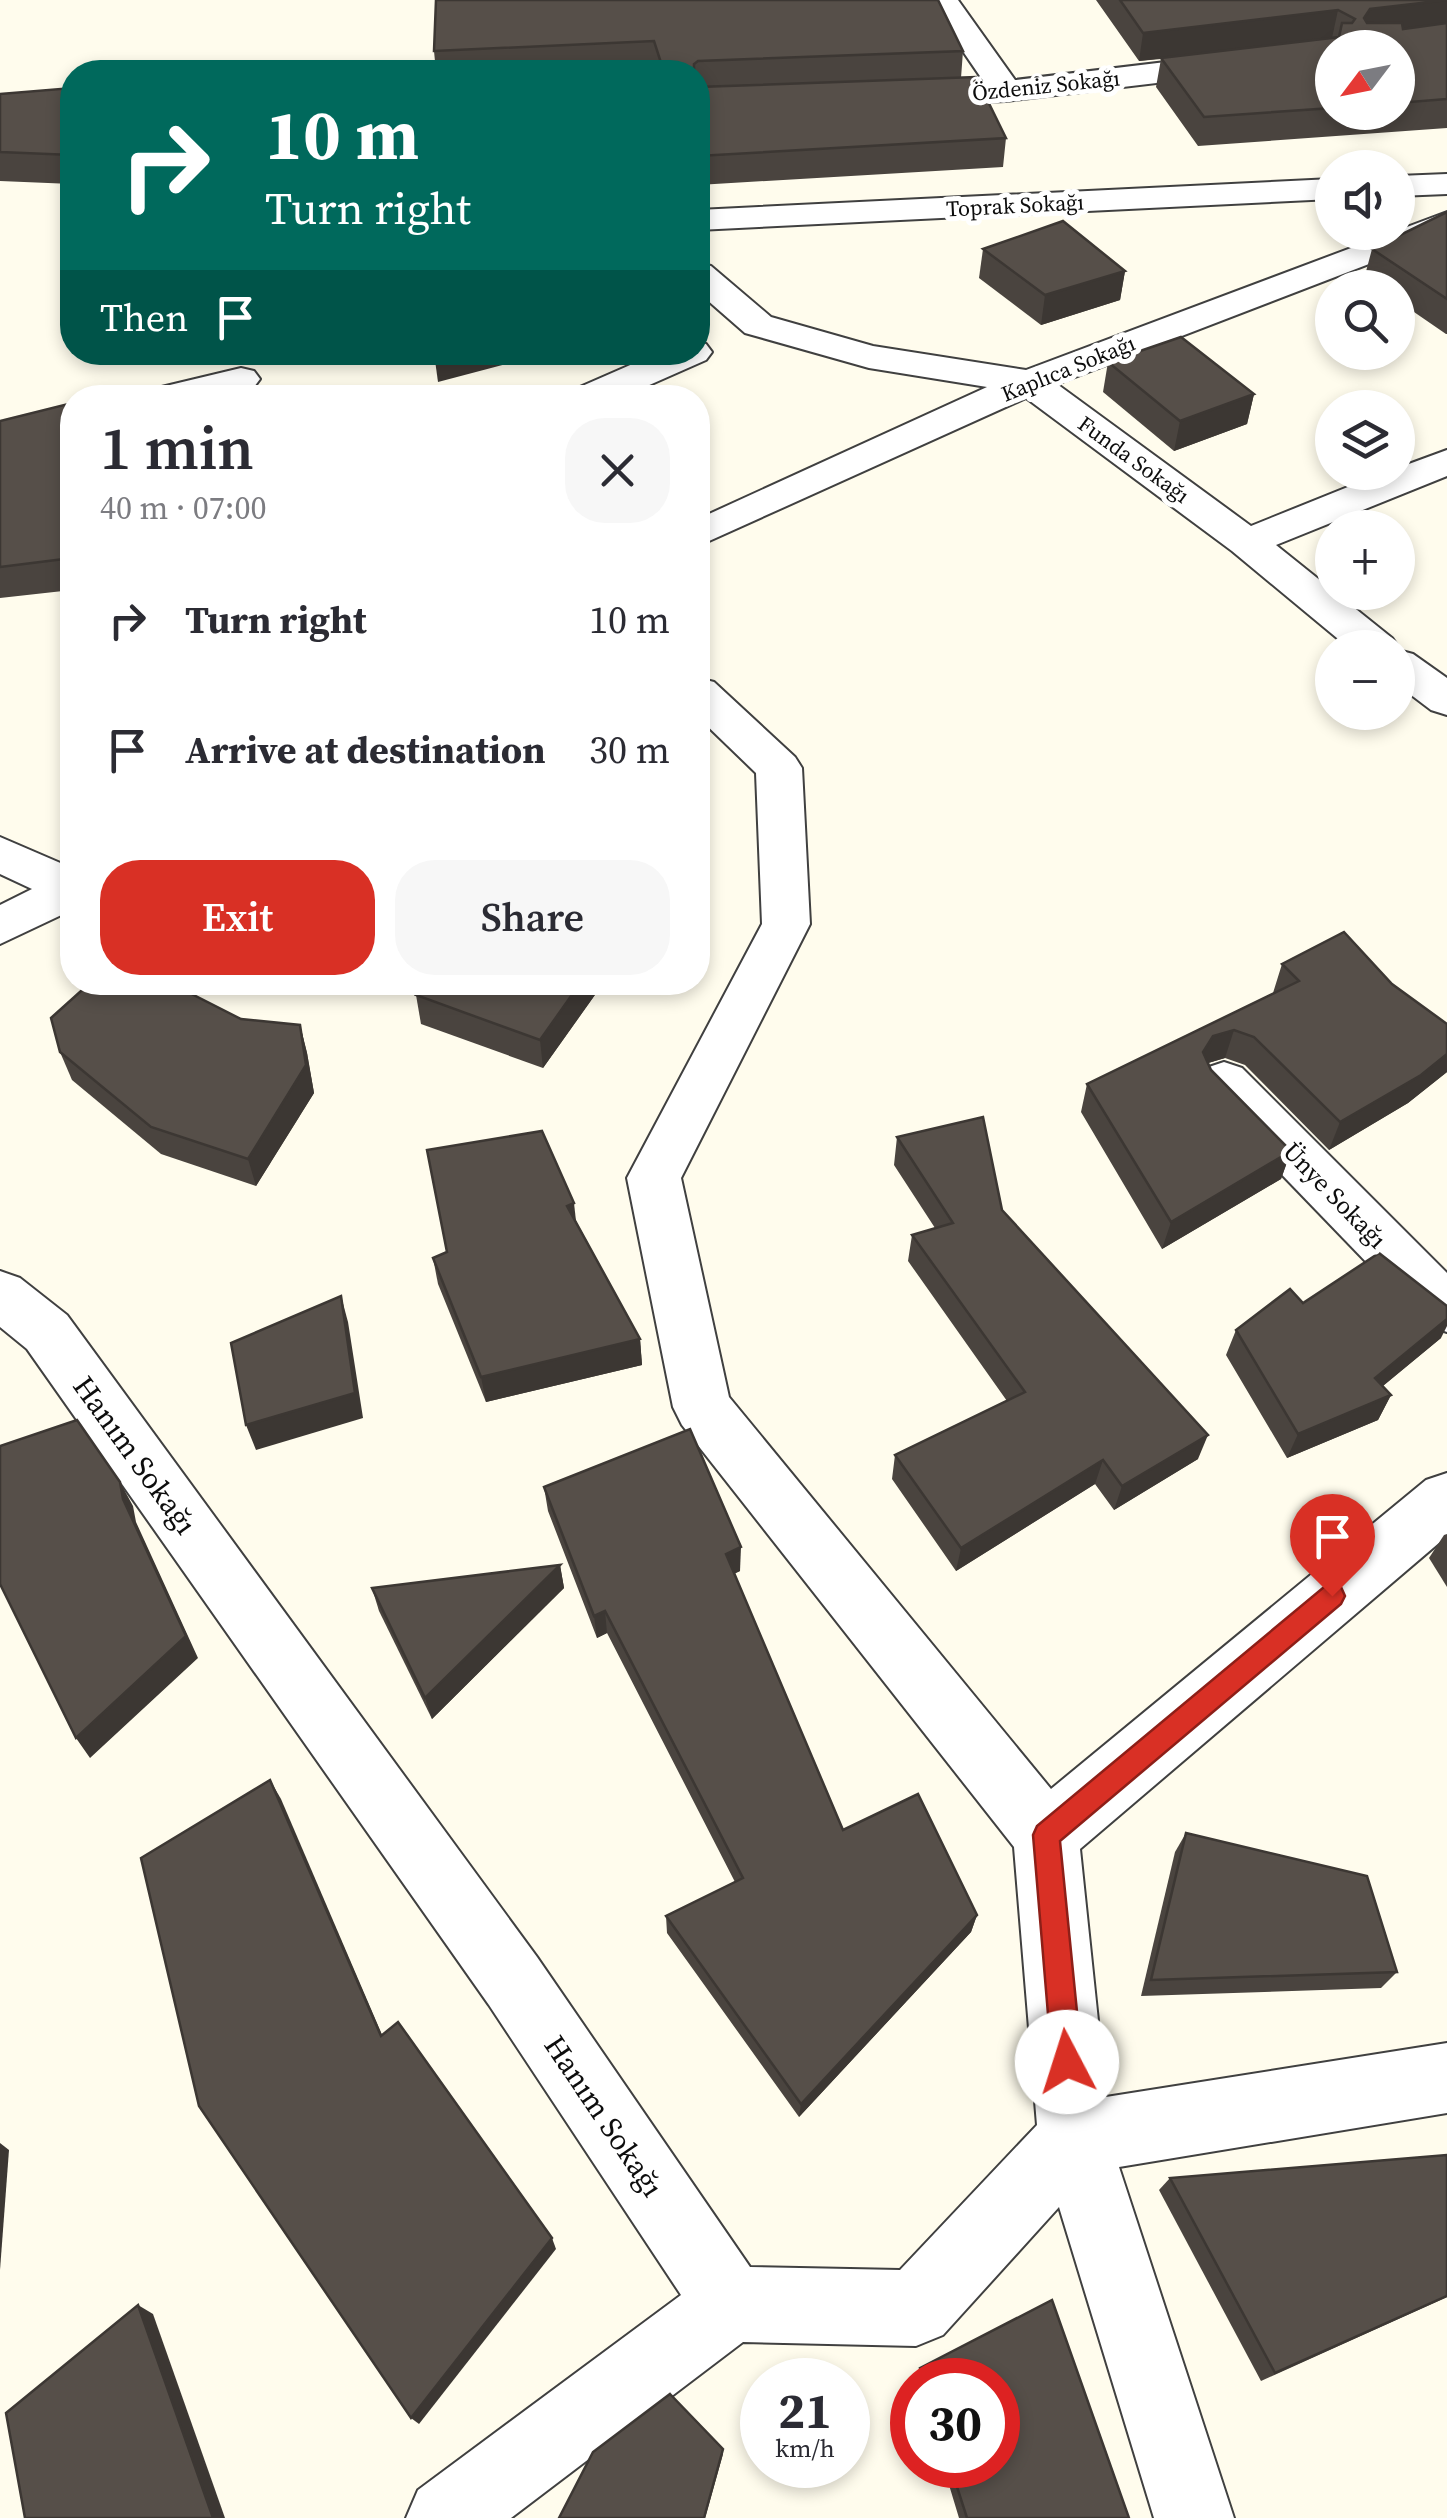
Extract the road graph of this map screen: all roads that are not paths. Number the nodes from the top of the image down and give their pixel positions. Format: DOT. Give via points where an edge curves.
graph roads {
  1 [pos="944,0"];
  2 [pos="1315,54"];
  3 [pos="1006,91"];
  4 [pos="871,96"];
  5 [pos="1447,184"];
  6 [pos="1415,185"];
  7 [pos="1315,190"];
  8 [pos="710,219"];
  9 [pos="1447,222"];
  10 [pos="710,284"];
  11 [pos="758,325"];
  12 [pos="710,346"];
  13 [pos="665,365"];
  14 [pos="238,376"];
  15 [pos="1029,382"];
  16 [pos="207,385"];
  17 [pos="618,385"];
  18 [pos="1447,462"];
  19 [pos="710,528"];
  20 [pos="1247,542"];
  21 [pos="1355,630"];
  22 [pos="1415,676"];
  23 [pos="1447,700"];
  24 [pos="710,703"];
  25 [pos="0,854"];
  26 [pos="60,883"];
  27 [pos="60,895"];
  28 [pos="0,926"];
  29 [pos="1224,1082"];
  30 [pos="0,1294"];
  31 [pos="1447,1309"];
  32 [pos="1447,1500"];
  33 [pos="1046,1835"];
  34 [pos="1447,2078"];
  35 [pos="1074,2138"];
  36 [pos="731,2304"];
  37 [pos="446,2518"];
  38 [pos="1194,2518"];
  1 -- 3 [label="street"];
  2 -- 3 [label="street, Özdeniz Sokağı"];
  3 -- 4 [label="street, Özdeniz Sokağı"];
  5 -- 6 [label="street"];
  7 -- 8 [label="street, Toprak Sokağı"];
  9 -- 15 [label="street, Kaplıca Sokağı"];
  10 -- 11 [label="street, Funda Sokağı"];
  11 -- 12 [label="street"];
  11 -- 15 [label="street, Funda Sokağı" via="869,357"];
  13 -- 17 [label="street"];
  14 -- 16 [label="street"];
  15 -- 19 [label="street, Kaplıca Sokağı"];
  15 -- 20 [label="street, Funda Sokağı"];
  18 -- 20 [label="street"];
  20 -- 21 [label="street, Funda Sokağı"];
  22 -- 23 [label="street"];
  24 -- 33 [label="street" via="779,768 786,924 654,1178 702,1407"];
  25 -- 26 [label="street"];
  27 -- 28 [label="street"];
  29 -- 31 [label="street, Ünye Sokağı"];
  30 -- 36 [label="street, Hanım Sokağı" via="58,1346 514,1981"];
  32 -- 33 [label="street"];
  33 -- 35 [label="street"];
  34 -- 35 [label="street"];
  35 -- 36 [label="street" via="916,2308"];
  35 -- 38 [label="street"];
  36 -- 37 [label="street"];
}
